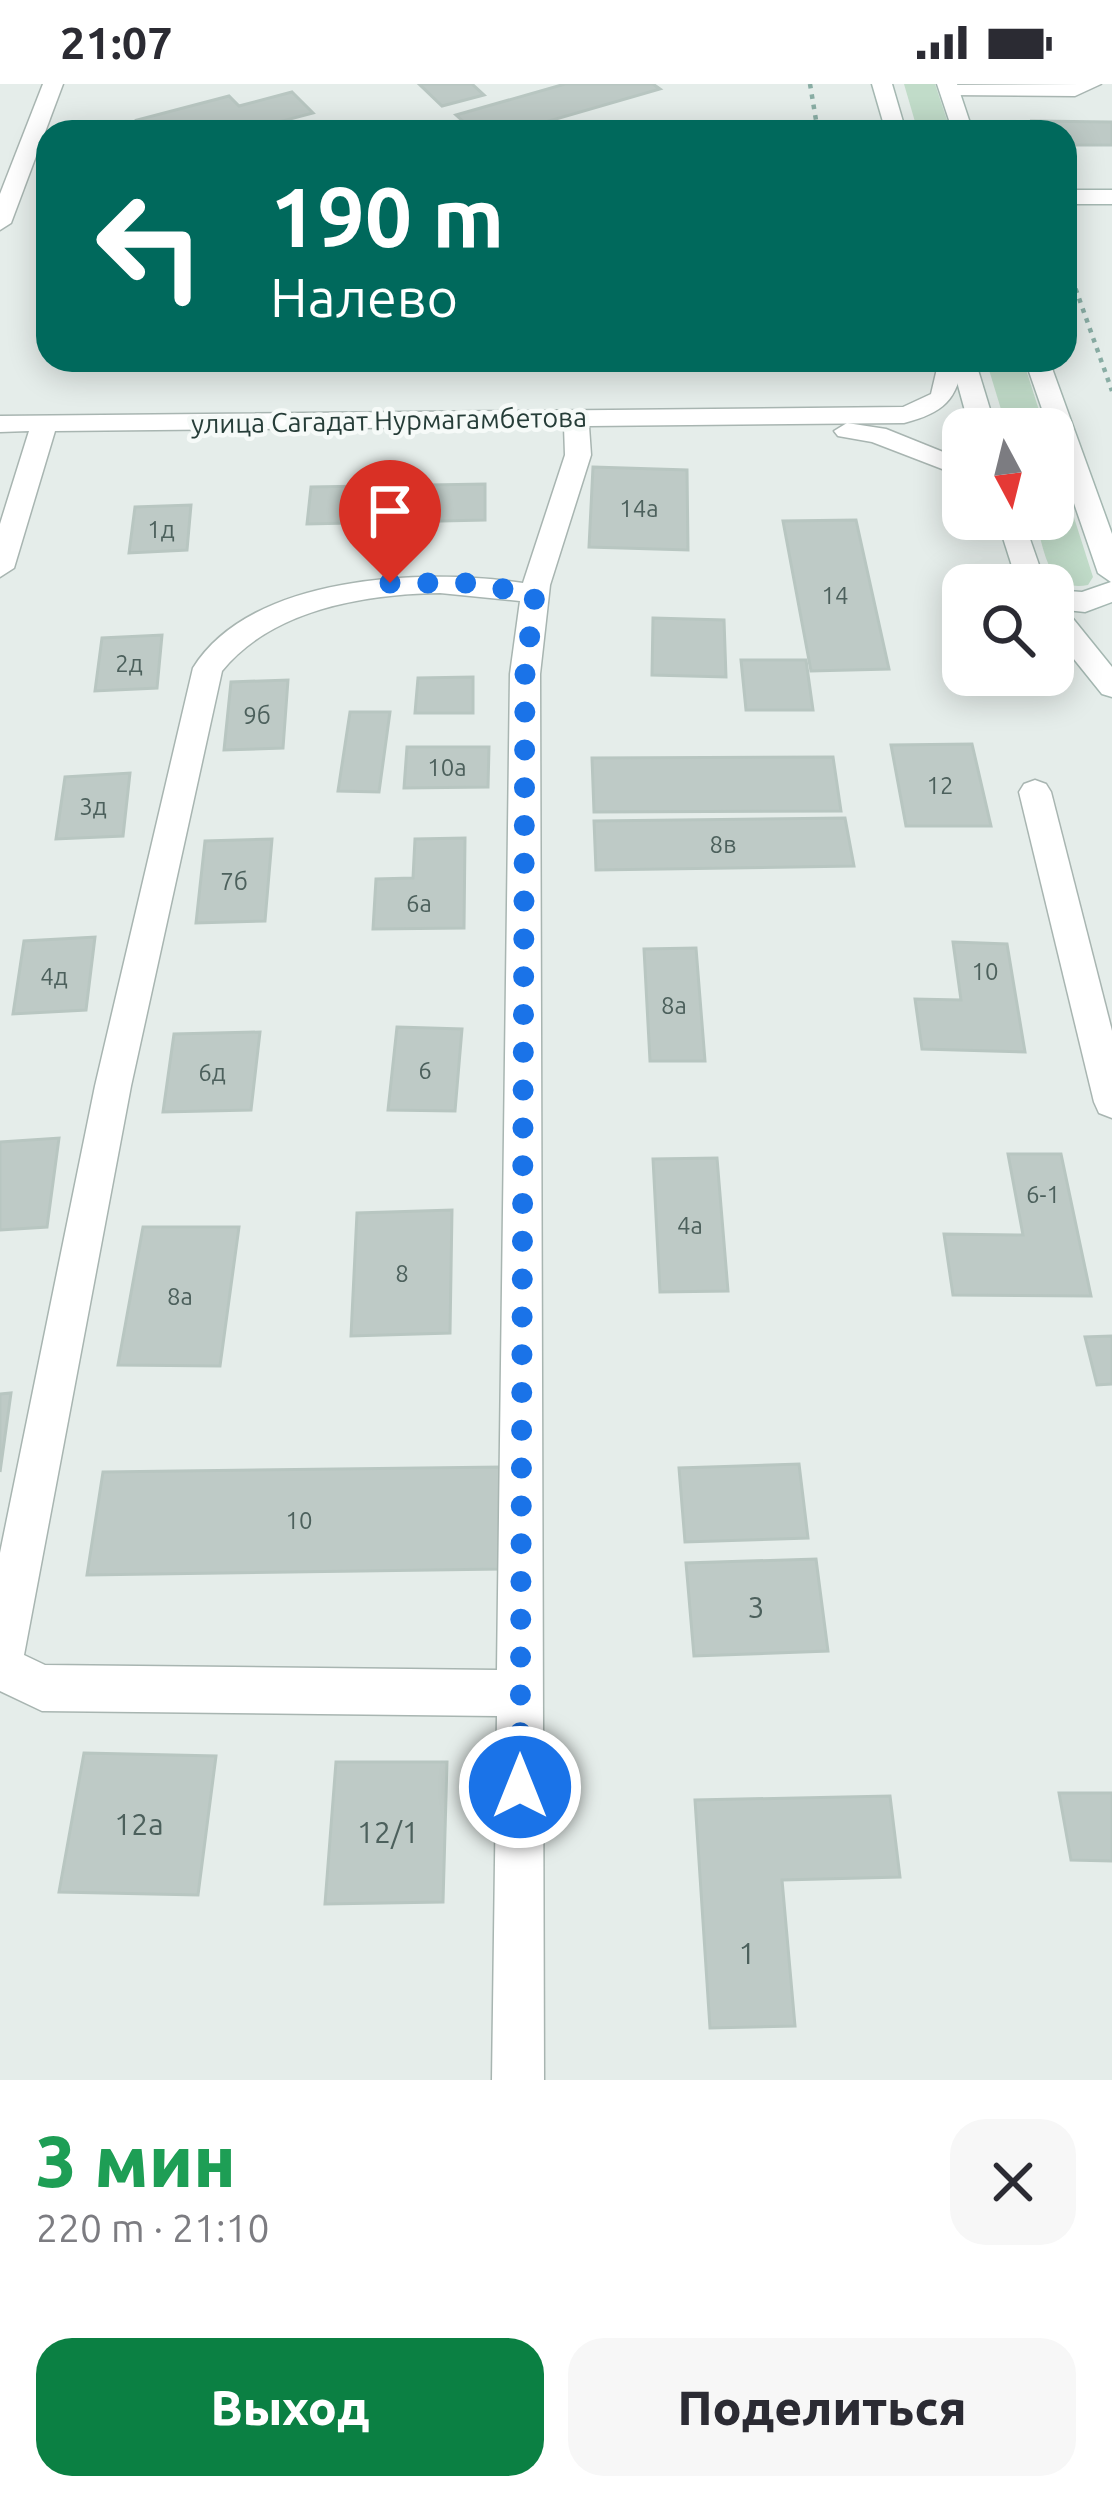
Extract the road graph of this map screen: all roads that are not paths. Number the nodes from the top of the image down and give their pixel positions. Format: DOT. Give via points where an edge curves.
graph roads {
  1 [pos="53,84"];
  2 [pos="882,84"];
  3 [pos="1094,84"];
  4 [pos="948,87"];
  5 [pos="39,120"];
  6 [pos="892,120"];
  7 [pos="959,120"];
  8 [pos="36,129"];
  9 [pos="1077,197"];
  10 [pos="1112,197"];
  11 [pos="0,223"];
  12 [pos="949,372"];
  13 [pos="966,372"];
  14 [pos="1040,372"];
  15 [pos="977,408"];
  16 [pos="778,419"];
  17 [pos="0,424"];
  18 [pos="576,430"];
  19 [pos="40,435"];
  20 [pos="0,446"];
  21 [pos="942,461"];
  22 [pos="0,568"];
  23 [pos="1112,573"];
  24 [pos="1112,591"];
  25 [pos="535,594"];
  26 [pos="1074,601"];
  27 [pos="1074,639"];
  28 [pos="1112,687"];
  29 [pos="1035,792"];
  30 [pos="1112,1102"];
  31 [pos="0,1665"];
  32 [pos="521,1693"];
  33 [pos="518,2080"];
  1 -- 5 [label="street"];
  2 -- 6 [label="street"];
  3 -- 4 [label="lane" via="1075,91"];
  4 -- 7 [label="street"];
  8 -- 11 [label="street"];
  9 -- 10 [label="street"];
  12 -- 16 [label="street" via="947,390 904,415"];
  13 -- 15 [label="street"];
  14 -- 23 [label="street"];
  16 -- 18 [label="street" via="697,419 668,444"];
  16 -- 21 [label="street" via="877,435"];
  17 -- 19 [label="street"];
  18 -- 19 [label="street"];
  18 -- 25 [label="street" via="578,455"];
  19 -- 20 [label="street"];
  19 -- 22 [label="street"];
  24 -- 26 [label="street"];
  25 -- 31 [label="street" via="390,583 328,595 235,634 208,668 112,1086"];
  25 -- 32 [label="street" via="525,674"];
  27 -- 28 [label="street"];
  29 -- 30 [label="street"];
  31 -- 32 [label="street" via="42,1688"];
  32 -- 33 [label="street"];
}
